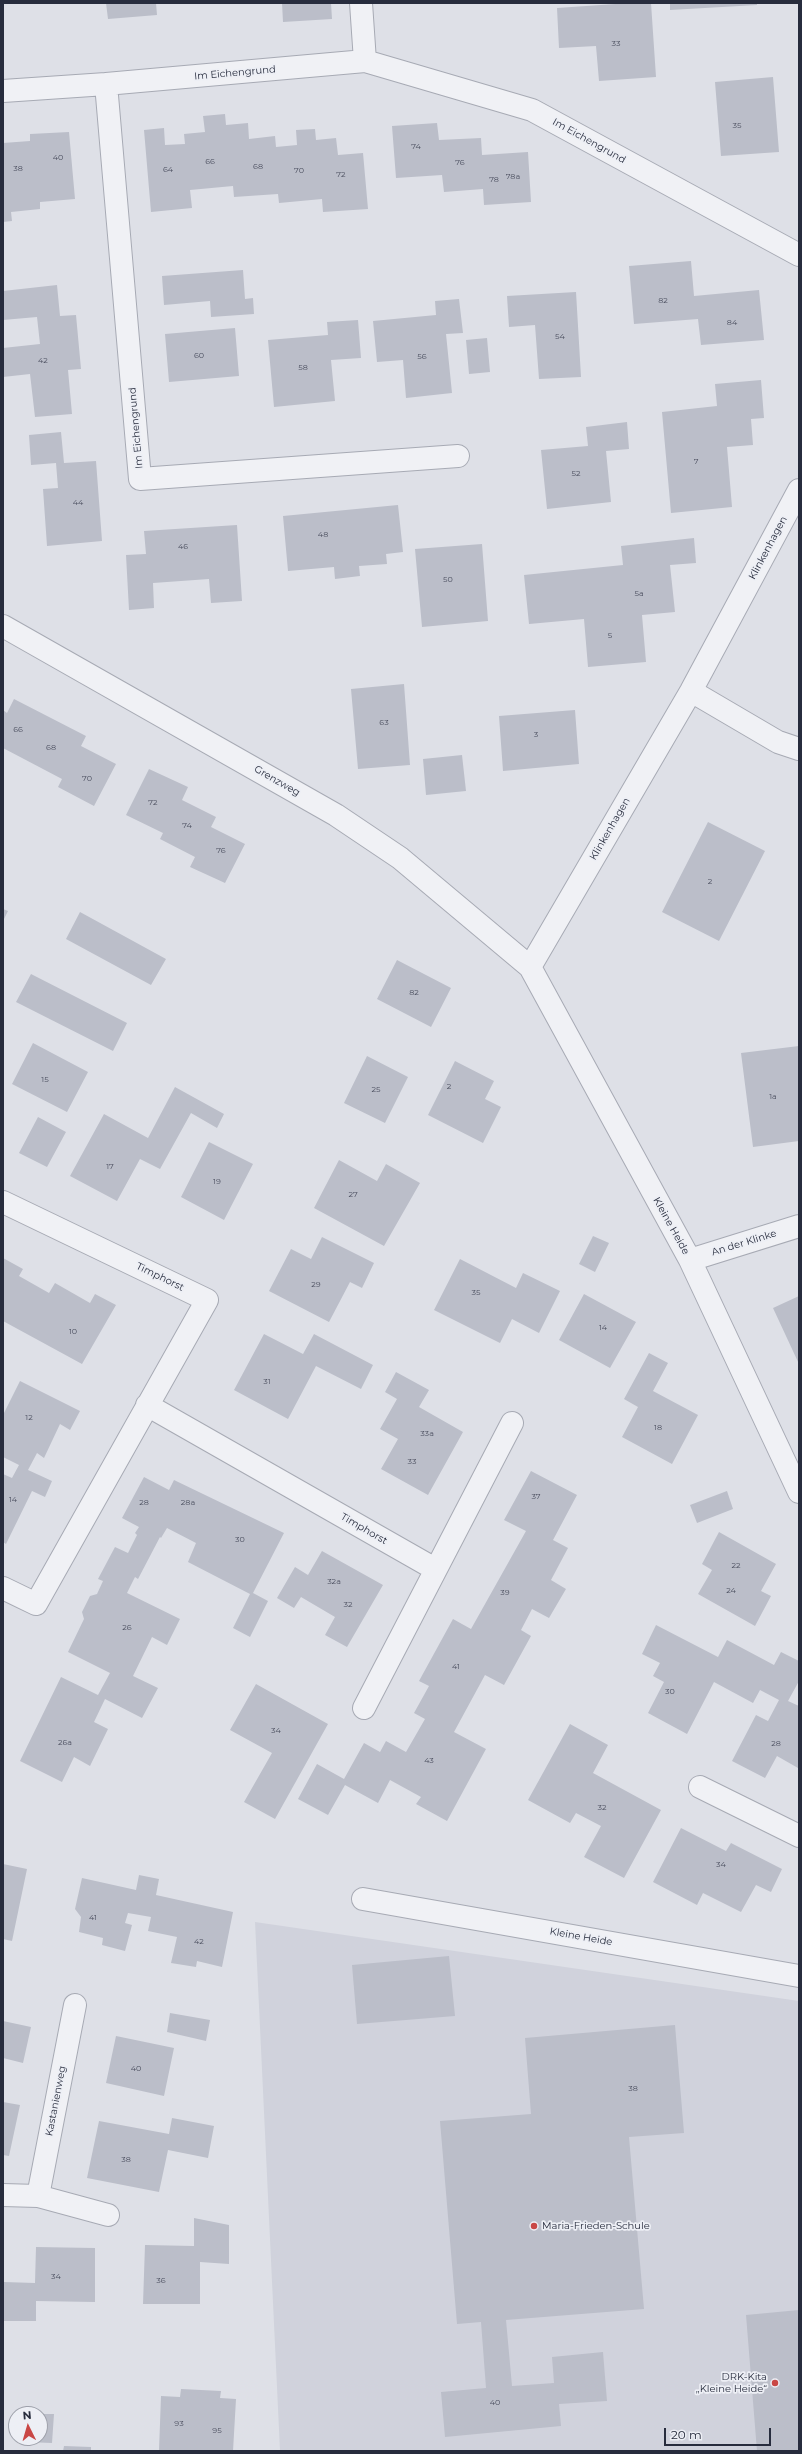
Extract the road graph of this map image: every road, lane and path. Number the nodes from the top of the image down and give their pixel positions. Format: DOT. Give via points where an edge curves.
graph roads {
  1 [pos="361,3"];
  2 [pos="365,61"];
  3 [pos="106,84"];
  4 [pos="3,91"];
  5 [pos="799,255"];
  6 [pos="458,456"];
  7 [pos="799,490"];
  8 [pos="3,626"];
  9 [pos="691,691"];
  10 [pos="799,749"];
  11 [pos="530,967"];
  12 [pos="3,1202"];
  13 [pos="799,1226"];
  14 [pos="690,1260"];
  15 [pos="146,1406"];
  16 [pos="512,1423"];
  17 [pos="799,1492"];
  18 [pos="435,1569"];
  19 [pos="3,1588"];
  20 [pos="364,1708"];
  21 [pos="700,1787"];
  22 [pos="799,1836"];
  23 [pos="363,1899"];
  24 [pos="799,1976"];
  25 [pos="75,2005"];
  26 [pos="3,2196"];
  27 [pos="38,2196"];
  28 [pos="108,2215"];
  1 -- 2 [label="street"];
  2 -- 3 [label="street, Im Eichengrund"];
  2 -- 5 [label="street, Im Eichengrund" via="532,110"];
  3 -- 4 [label="street, Im Eichengrund"];
  3 -- 6 [label="street, Im Eichengrund" via="140,479"];
  7 -- 9 [label="street, Klinkenhagen"];
  8 -- 11 [label="street, Grenzweg" via="336,815 400,858"];
  9 -- 10 [label="street" via="778,742"];
  9 -- 11 [label="street, Klinkenhagen"];
  11 -- 14 [label="street, Kleine Heide"];
  12 -- 15 [label="street, Timphorst" via="207,1300"];
  13 -- 14 [label="street, An der Klinke"];
  14 -- 17 [label="street, Kleine Heide"];
  15 -- 18 [label="street, Timphorst"];
  15 -- 19 [label="street, Timphorst" via="36,1604"];
  16 -- 18 [label="street"];
  18 -- 20 [label="street"];
  21 -- 22 [label="street"];
  23 -- 24 [label="street, Kleine Heide"];
  25 -- 27 [label="street, Kastanienweg"];
  26 -- 27 [label="street"];
  27 -- 28 [label="street"];
}
